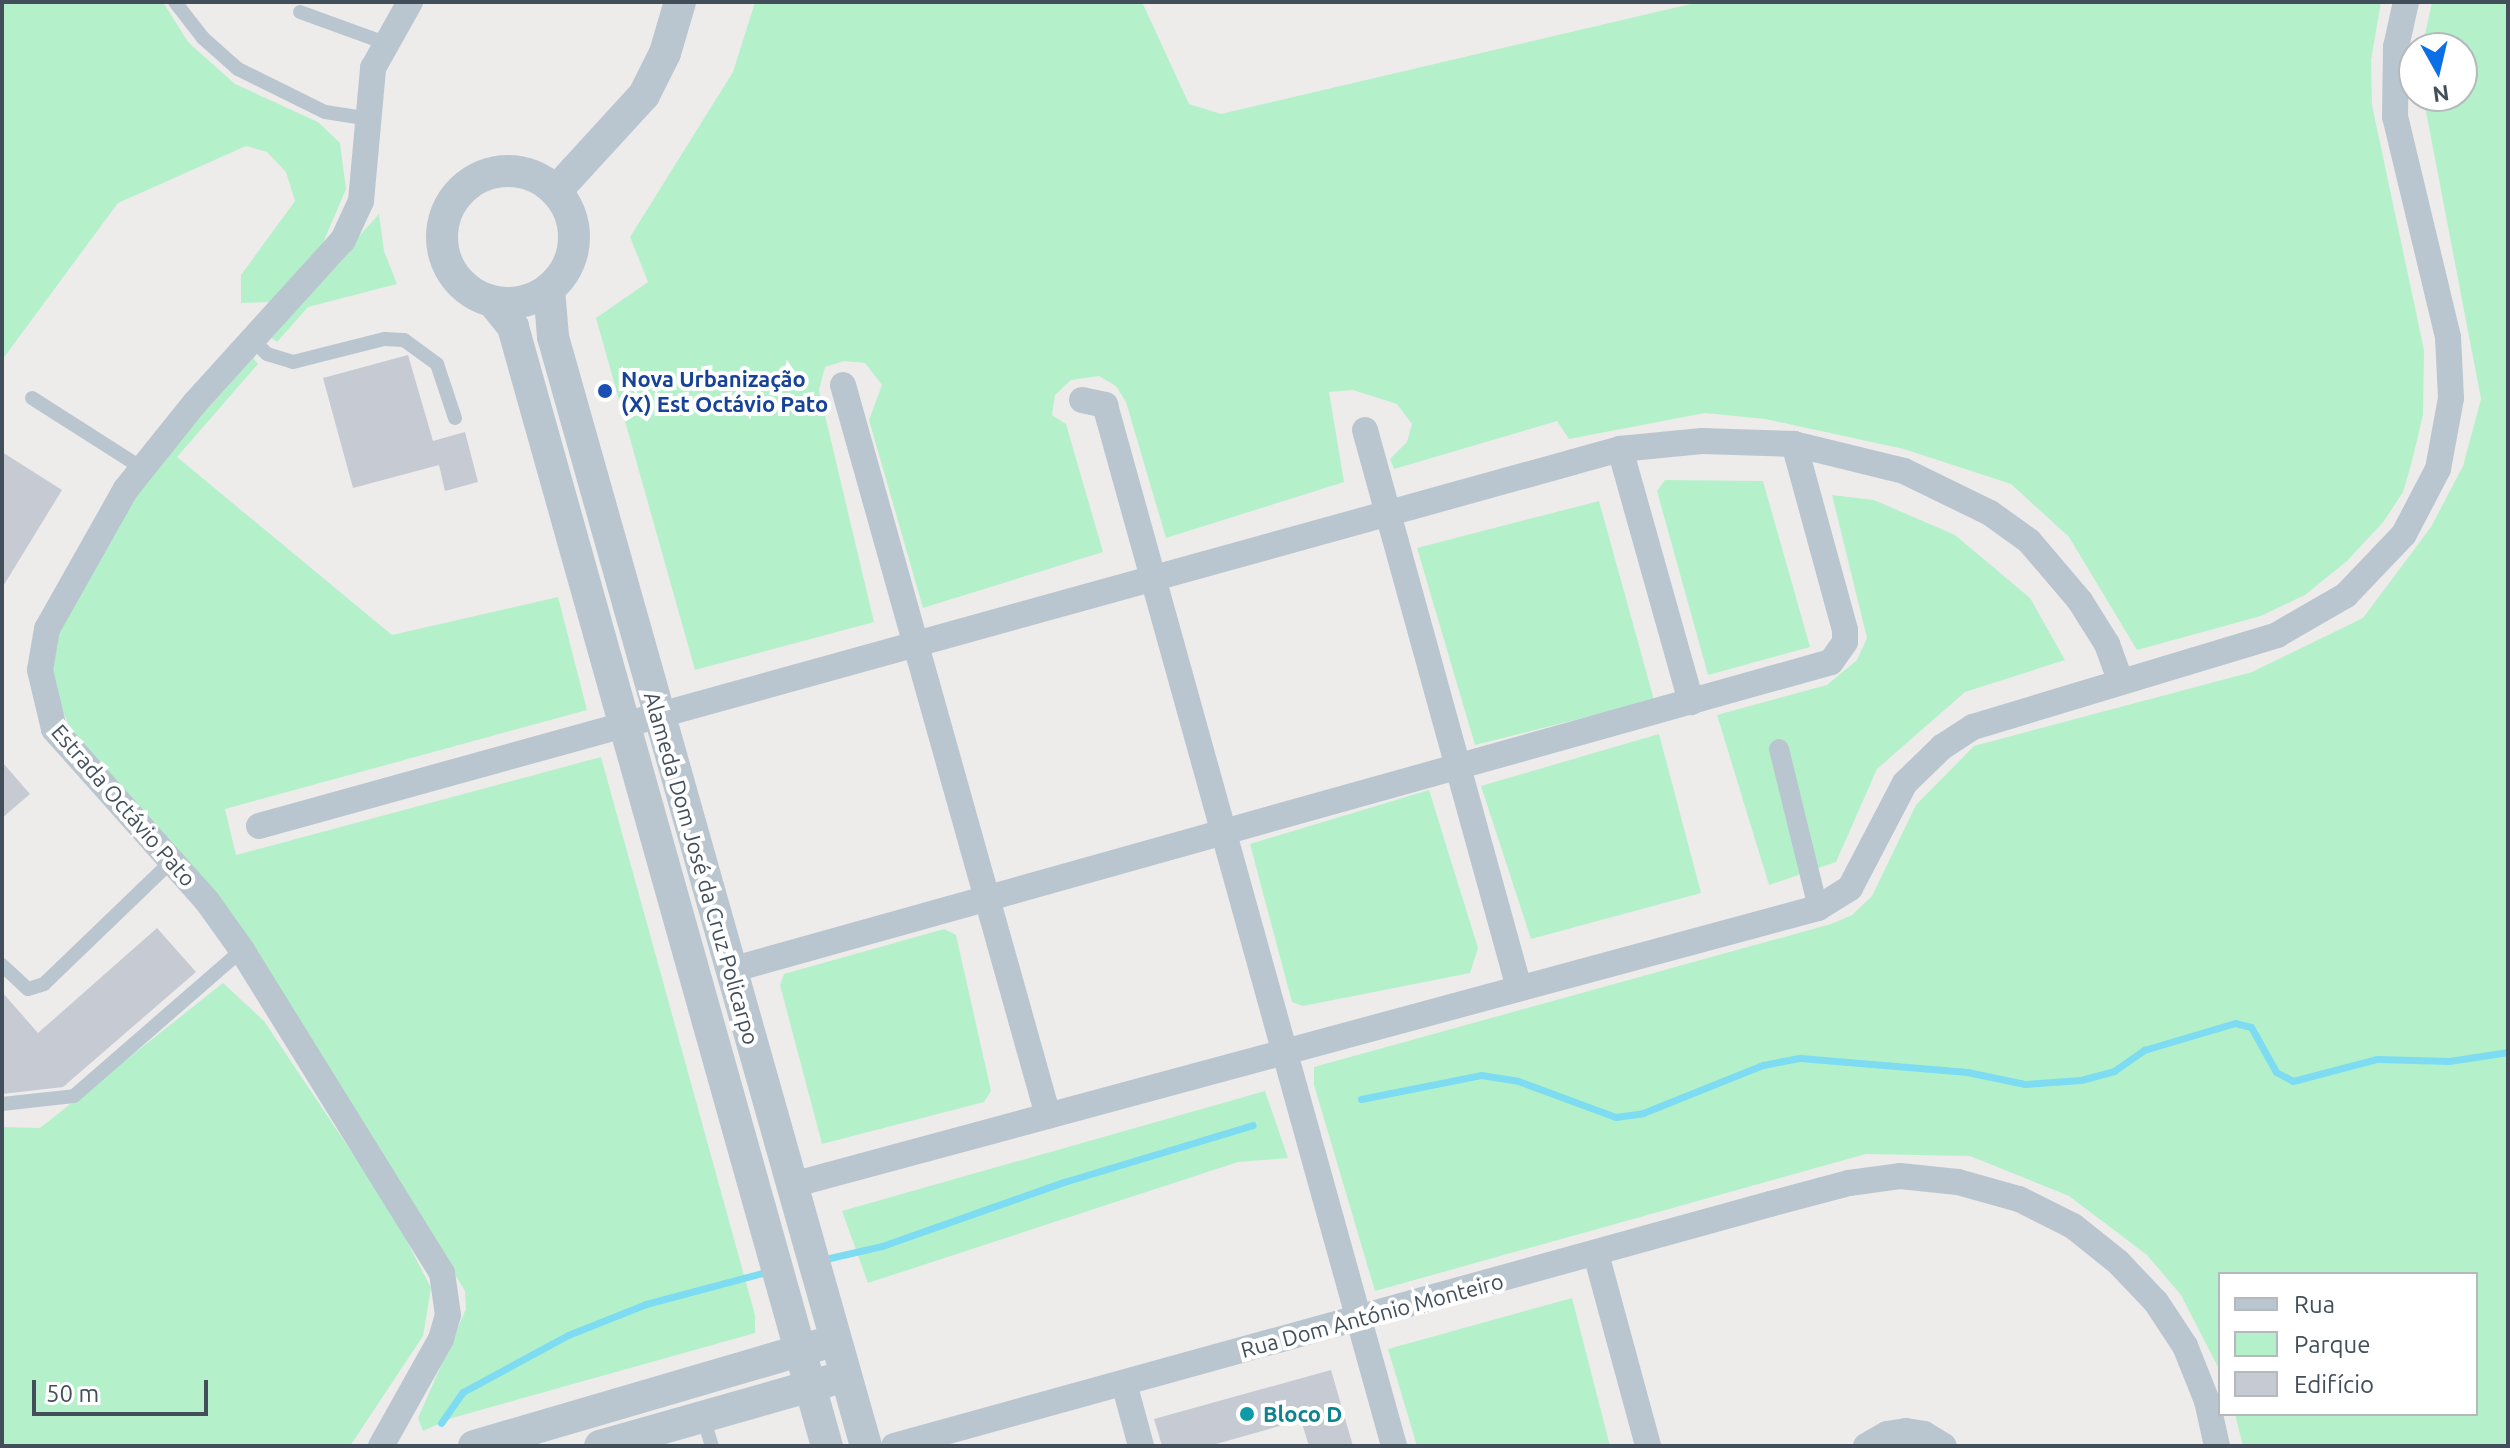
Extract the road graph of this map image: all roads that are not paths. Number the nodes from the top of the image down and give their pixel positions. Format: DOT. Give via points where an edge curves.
graph roads {
  1 [pos="175,2"];
  2 [pos="410,2"];
  3 [pos="680,2"];
  4 [pos="2406,2"];
  5 [pos="300,12"];
  6 [pos="385,43"];
  7 [pos="370,119"];
  8 [pos="556,191"];
  9 [pos="549,289"];
  10 [pos="493,302"];
  11 [pos="253,340"];
  12 [pos="843,385"];
  13 [pos="32,398"];
  14 [pos="1082,400"];
  15 [pos="455,418"];
  16 [pos="1365,430"];
  17 [pos="1794,444"];
  18 [pos="1620,449"];
  19 [pos="142,468"];
  20 [pos="1386,515"];
  21 [pos="1153,576"];
  22 [pos="917,641"];
  23 [pos="2120,679"];
  24 [pos="1691,702"];
  25 [pos="658,714"];
  26 [pos="621,725"];
  27 [pos="1779,749"];
  28 [pos="1458,766"];
  29 [pos="259,826"];
  30 [pos="1223,830"];
  31 [pos="172,861"];
  32 [pos="988,897"];
  33 [pos="1818,908"];
  34 [pos="242,950"];
  35 [pos="2,965"];
  36 [pos="731,970"];
  37 [pos="1519,988"];
  38 [pos="1284,1052"];
  39 [pos="2,1104"];
  40 [pos="1048,1116"];
  41 [pos="792,1185"];
  42 [pos="1596,1254"];
  43 [pos="1359,1319"];
  44 [pos="837,1340"];
  45 [pos="801,1351"];
  46 [pos="847,1376"];
  47 [pos="1124,1383"];
  48 [pos="810,1386"];
  49 [pos="707,1431"];
  50 [pos="381,1446"];
  51 [pos="474,1446"];
  52 [pos="600,1446"];
  53 [pos="827,1446"];
  54 [pos="866,1446"];
  55 [pos="894,1446"];
  56 [pos="1141,1446"];
  57 [pos="1394,1446"];
  58 [pos="1648,1446"];
  59 [pos="1866,1446"];
  60 [pos="1944,1446"];
  61 [pos="2217,1446"];
  1 -- 7 [label="lane" via="203,38 238,69 325,112"];
  2 -- 6 [label="street, Estrada Octávio Pato"];
  3 -- 8 [label="street" via="665,53 644,95"];
  4 -- 23 [label="street" via="2396,47 2395,117 2448,337 2451,398 2438,469 2404,534 2346,595 2277,635"];
  5 -- 6 [label="lane"];
  6 -- 7 [label="street, Estrada Octávio Pato" via="373,68"];
  7 -- 11 [label="street, Estrada Octávio Pato" via="361,201 343,240"];
  8 -- 9 [label="street" via="574,234 569,264"];
  8 -- 10 [label="street" via="531,175 502,172 474,180 453,201 442,228 444,256 457,280"];
  9 -- 10 [label="street" via="521,302"];
  9 -- 25 [label="street, Alameda Dom José da Cruz Policarpo" via="553,337"];
  10 -- 26 [label="street, Alameda Dom José da Cruz Policarpo" via="513,327"];
  11 -- 15 [label="lane" via="267,354 293,362 384,339 404,340 437,364"];
  11 -- 19 [label="street, Estrada Octávio Pato"];
  12 -- 22 [label="street"];
  13 -- 19 [label="lane"];
  14 -- 21 [label="street" via="1105,405"];
  16 -- 20 [label="street"];
  17 -- 18 [label="street" via="1702,441"];
  17 -- 23 [label="street" via="1904,471 2000,520 2029,541 2080,601 2107,644"];
  17 -- 24 [label="street" via="1845,642 1831,662"];
  18 -- 20 [label="street"];
  18 -- 24 [label="street"];
  19 -- 31 [label="street, Estrada Octávio Pato" via="47,629 40,670 54,729"];
  20 -- 21 [label="street"];
  20 -- 28 [label="street"];
  21 -- 22 [label="street"];
  21 -- 30 [label="street"];
  22 -- 25 [label="street"];
  22 -- 32 [label="street"];
  23 -- 33 [label="street" via="1973,727 1942,747 1905,783 1850,888"];
  24 -- 28 [label="street"];
  25 -- 26 [label="street"];
  25 -- 36 [label="street, Alameda Dom José da Cruz Policarpo"];
  26 -- 29 [label="street"];
  26 -- 45 [label="street, Alameda Dom José da Cruz Policarpo"];
  27 -- 33 [label="street"];
  28 -- 30 [label="street"];
  28 -- 37 [label="street"];
  30 -- 32 [label="street"];
  30 -- 38 [label="street"];
  31 -- 34 [label="street, Estrada Octávio Pato"];
  31 -- 35 [label="lane" via="44,984 28,989"];
  32 -- 36 [label="street"];
  32 -- 40 [label="street"];
  33 -- 37 [label="street"];
  34 -- 39 [label="lane" via="74,1096"];
  34 -- 50 [label="street, Estrada Octávio Pato" via="442,1273 448,1315 441,1339"];
  36 -- 41 [label="street, Alameda Dom José da Cruz Policarpo"];
  37 -- 38 [label="street"];
  38 -- 40 [label="street"];
  38 -- 43 [label="street"];
  40 -- 41 [label="street"];
  41 -- 44 [label="street, Alameda Dom José da Cruz Policarpo"];
  42 -- 43 [label="street, Rua Dom António Monteiro"];
  42 -- 58 [label="street"];
  42 -- 61 [label="street, Rua Dom António Monteiro" via="1849,1183 1900,1176 1958,1182 2019,1199 2073,1226 2118,1262 2169,1320 2198,1374"];
  43 -- 47 [label="street, Rua Dom António Monteiro"];
  43 -- 57 [label="street"];
  44 -- 45 [label="street"];
  44 -- 46 [label="street, Alameda Dom José da Cruz Policarpo"];
  45 -- 48 [label="street, Alameda Dom José da Cruz Policarpo"];
  45 -- 51 [label="street"];
  46 -- 48 [label="street"];
  46 -- 54 [label="street, Alameda Dom José da Cruz Policarpo"];
  47 -- 55 [label="street, Rua Dom António Monteiro"];
  47 -- 56 [label="street"];
  48 -- 49 [label="street"];
  48 -- 53 [label="street, Alameda Dom José da Cruz Policarpo"];
  49 -- 52 [label="street"];
  59 -- 60 [label="street" via="1906,1431"];
}
